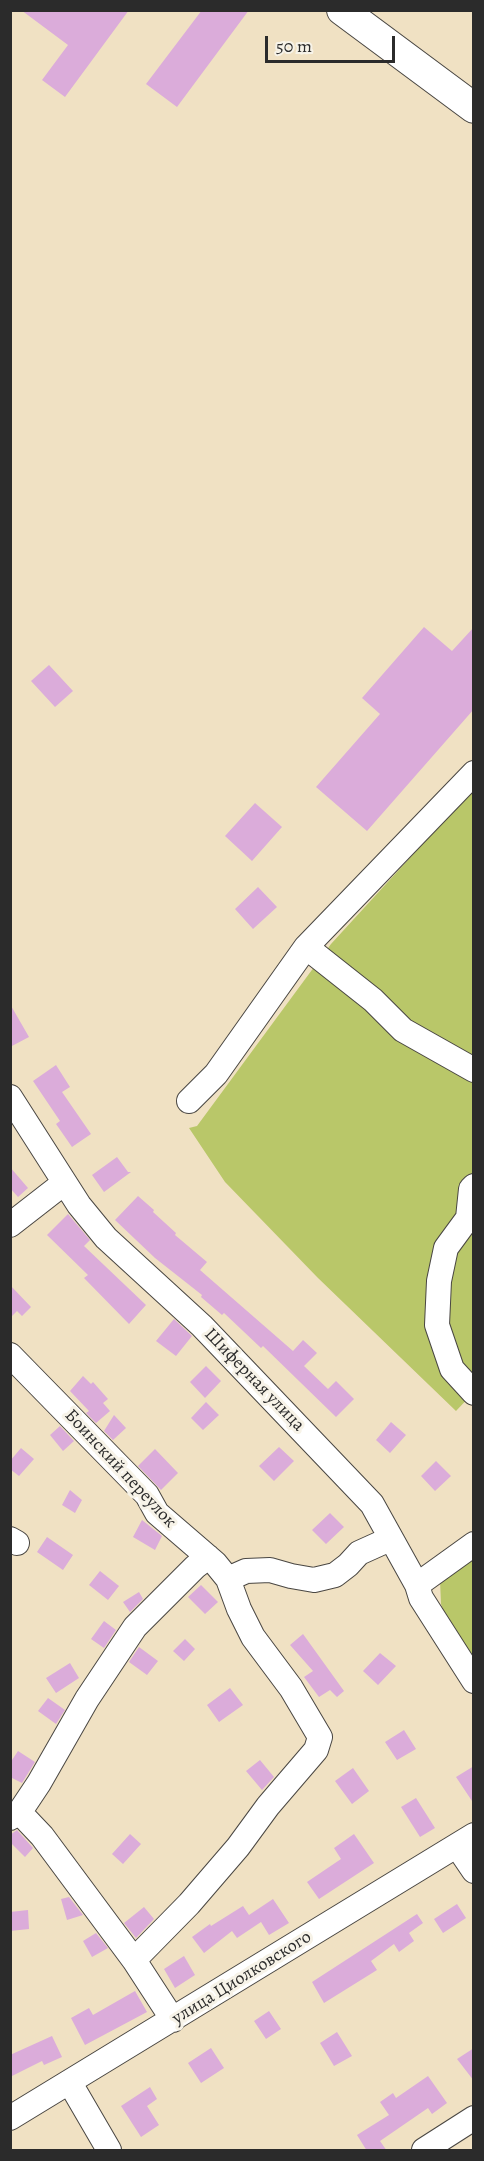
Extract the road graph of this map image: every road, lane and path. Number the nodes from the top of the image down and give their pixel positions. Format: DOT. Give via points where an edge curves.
graph roads {
  1 [pos="342,10"];
  2 [pos="474,108"];
  3 [pos="474,773"];
  4 [pos="306,947"];
  5 [pos="474,1070"];
  6 [pos="10,1097"];
  7 [pos="189,1101"];
  8 [pos="64,1183"];
  9 [pos="474,1186"];
  10 [pos="10,1225"];
  11 [pos="11,1357"];
  12 [pos="474,1393"];
  13 [pos="390,1539"];
  14 [pos="474,1544"];
  15 [pos="208,1557"];
  16 [pos="228,1579"];
  17 [pos="417,1585"];
  18 [pos="474,1682"];
  19 [pos="16,1814"];
  20 [pos="465,1841"];
  21 [pos="474,1871"];
  22 [pos="134,1960"];
  23 [pos="173,2020"];
  24 [pos="70,2083"];
  25 [pos="10,2118"];
  26 [pos="474,2118"];
  27 [pos="109,2151"];
  28 [pos="424,2151"];
  1 -- 2 [label="main road"];
  3 -- 4 [label="street"];
  4 -- 5 [label="street" via="373,1000 403,1030"];
  4 -- 7 [label="street" via="216,1074"];
  6 -- 8 [label="street, Шиферная улица"];
  8 -- 10 [label="street"];
  8 -- 13 [label="street, Шиферная улица" via="106,1238 202,1326 372,1504"];
  9 -- 12 [label="street" via="468,1218 446,1248 439,1281 437,1325 452,1369"];
  11 -- 15 [label="street, Боинский переулок" via="147,1495 157,1513"];
  13 -- 16 [label="street" via="359,1553 334,1575 314,1580 270,1570 246,1571"];
  13 -- 17 [label="street, Шиферная улица"];
  14 -- 17 [label="street"];
  15 -- 16 [label="street, Боинский переулок"];
  15 -- 19 [label="street" via="135,1627"];
  16 -- 22 [label="street, Боинский переулок" via="253,1637 291,1688 320,1737 316,1750 238,1847"];
  17 -- 18 [label="street, Шиферная улица" via="421,1598"];
  19 -- 22 [label="street" via="42,1836"];
  20 -- 21 [label="street"];
  20 -- 23 [label="street, улица Циолковского"];
  22 -- 23 [label="street"];
  23 -- 24 [label="street, улица Циолковского"];
  24 -- 25 [label="street, улица Циолковского"];
  24 -- 27 [label="street"];
  26 -- 28 [label="street"];
}
